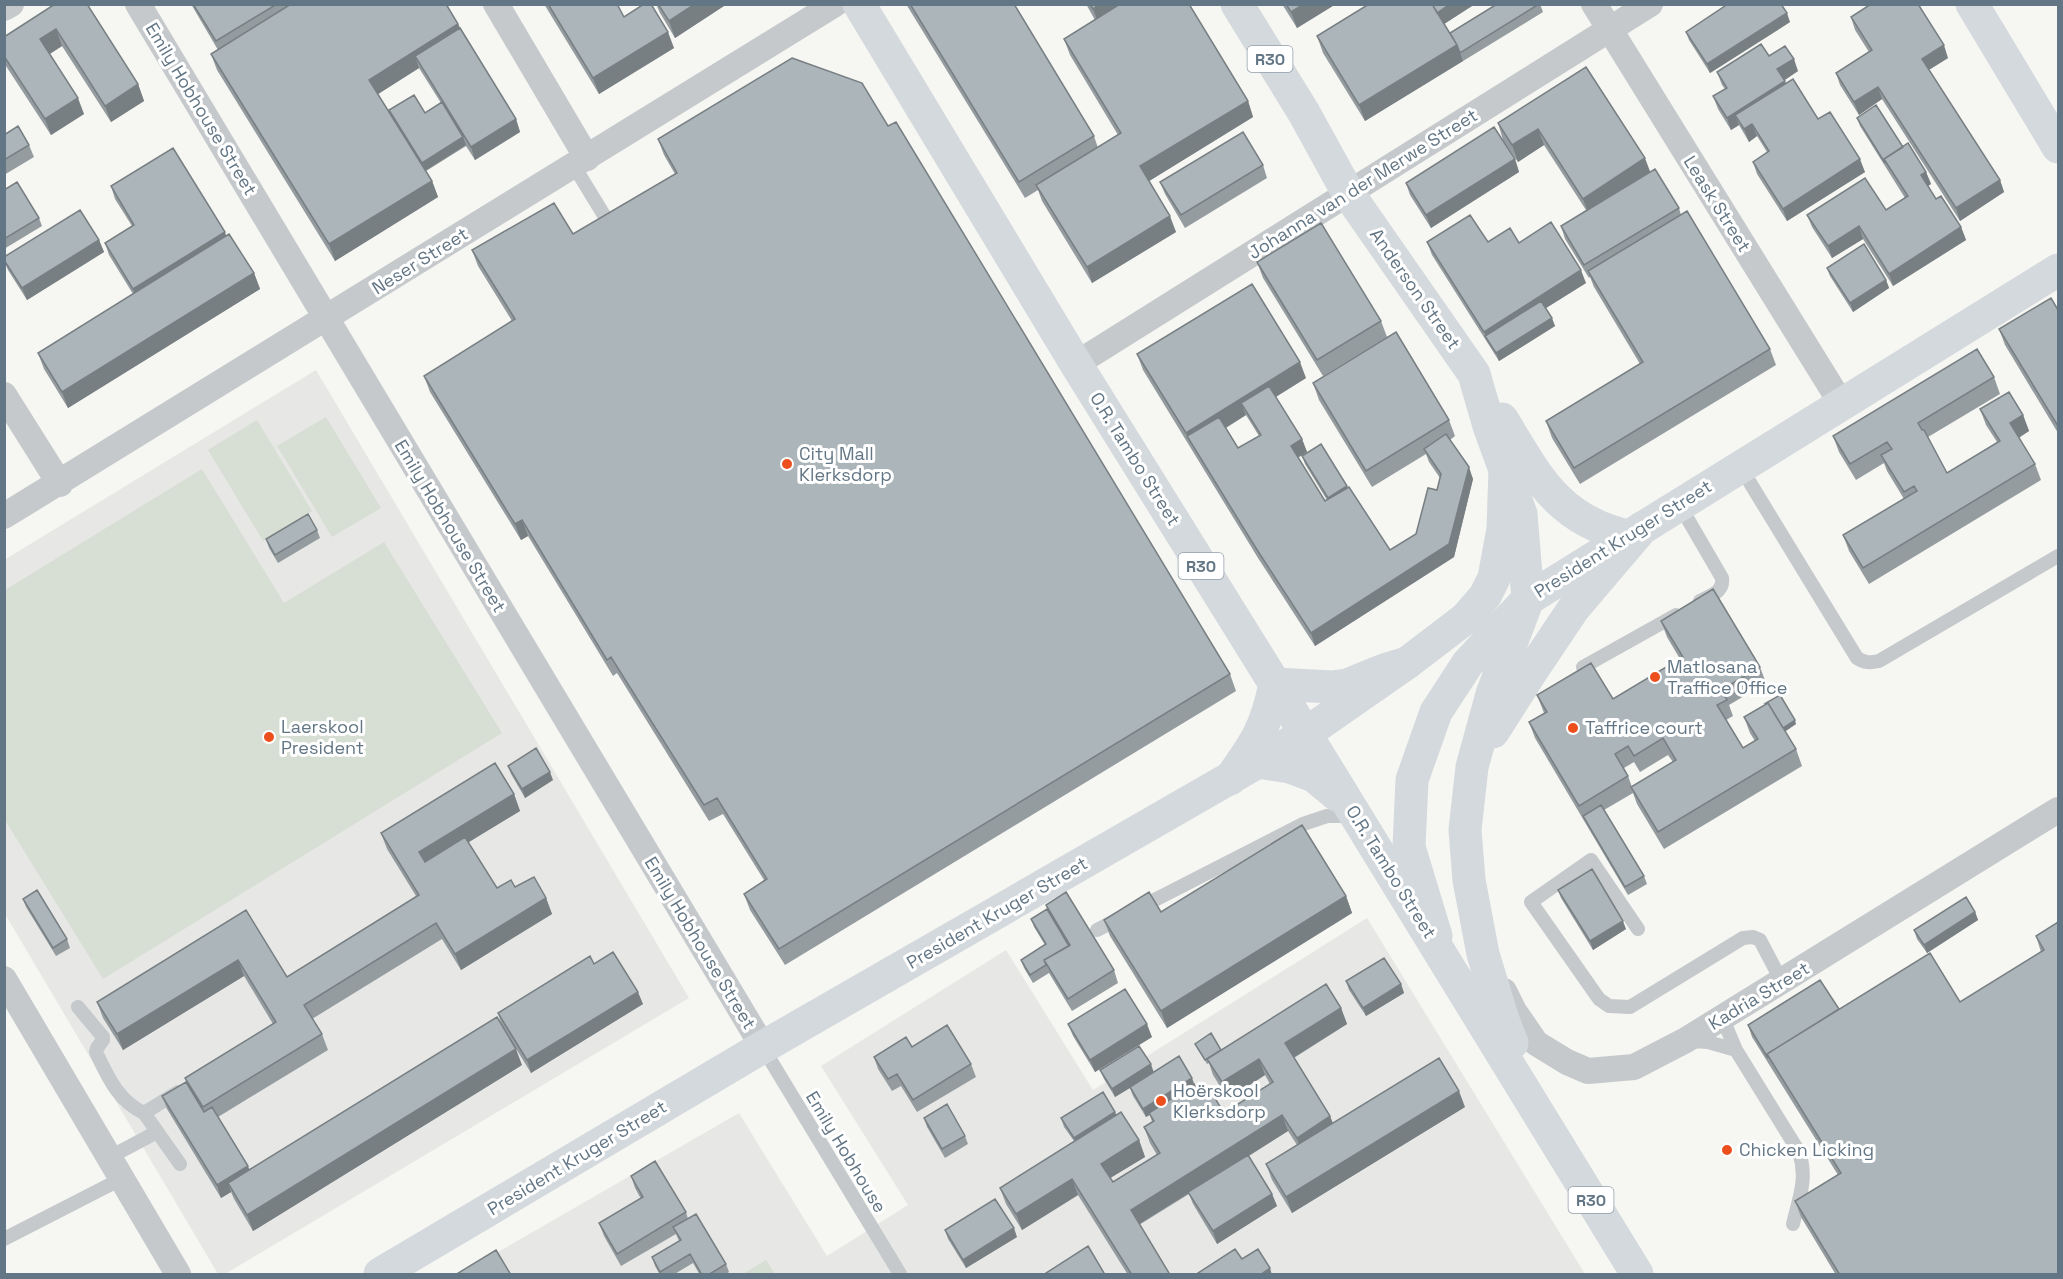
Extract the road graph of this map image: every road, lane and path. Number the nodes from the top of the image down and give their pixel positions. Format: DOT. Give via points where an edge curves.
graph roads {
  1 [pos="11,4"];
  2 [pos="138,4"];
  3 [pos="496,4"];
  4 [pos="835,4"];
  5 [pos="860,4"];
  6 [pos="1237,4"];
  7 [pos="1594,4"];
  8 [pos="1650,4"];
  9 [pos="1971,4"];
  10 [pos="4,8"];
  11 [pos="1609,30"];
  12 [pos="2058,147"];
  13 [pos="581,162"];
  14 [pos="1348,193"];
  15 [pos="613,230"];
  16 [pos="2058,270"];
  17 [pos="326,319"];
  18 [pos="1076,364"];
  19 [pos="1474,374"];
  20 [pos="4,395"];
  21 [pos="1841,403"];
  22 [pos="1740,466"];
  23 [pos="1505,467"];
  24 [pos="60,484"];
  25 [pos="1679,504"];
  26 [pos="4,516"];
  27 [pos="1635,532"];
  28 [pos="2058,556"];
  29 [pos="1528,599"];
  30 [pos="1407,663"];
  31 [pos="1583,667"];
  32 [pos="1275,684"];
  33 [pos="1305,734"];
  34 [pos="1258,762"];
  35 [pos="1472,767"];
  36 [pos="1230,779"];
  37 [pos="2058,810"];
  38 [pos="1352,811"];
  39 [pos="1638,929"];
  40 [pos="1096,930"];
  41 [pos="1484,954"];
  42 [pos="1442,955"];
  43 [pos="4,979"];
  44 [pos="1782,982"];
  45 [pos="78,1007"];
  46 [pos="1722,1017"];
  47 [pos="1686,1040"];
  48 [pos="763,1047"];
  49 [pos="1736,1050"];
  50 [pos="194,1083"];
  51 [pos="144,1113"];
  52 [pos="1545,1126"];
  53 [pos="158,1132"];
  54 [pos="180,1164"];
  55 [pos="116,1167"];
  56 [pos="1793,1224"];
  57 [pos="4,1239"];
  58 [pos="178,1275"];
  59 [pos="380,1275"];
  60 [pos="900,1275"];
  61 [pos="1637,1275"];
  1 -- 10 [label="street"];
  2 -- 17 [label="street, Emily Hobhouse Street"];
  3 -- 13 [label="street"];
  4 -- 13 [label="street, Neser Street"];
  5 -- 18 [label="main road, O.R. Tambo Street / R30"];
  6 -- 14 [label="main road, Anderson Street / R30" via="1304,112"];
  7 -- 11 [label="street, Leask Street"];
  8 -- 11 [label="street, Johanna van der Merwe Street"];
  9 -- 12 [label="main road"];
  11 -- 14 [label="street, Johanna van der Merwe Street"];
  11 -- 21 [label="street, Leask Street"];
  13 -- 15 [label="lane"];
  13 -- 17 [label="street, Neser Street"];
  14 -- 18 [label="street, Johanna van der Merwe Street"];
  14 -- 19 [label="main road, Anderson Street / R30"];
  16 -- 21 [label="main road, President Kruger Street"];
  17 -- 24 [label="street, Neser Street"];
  17 -- 48 [label="street, Emily Hobhouse Street"];
  18 -- 32 [label="main road, O.R. Tambo Street / R30"];
  19 -- 23 [label="main road, Anderson Street / R30"];
  19 -- 27 [label="main road" via="1536,474 1566,509 1607,531"];
  20 -- 24 [label="street"];
  21 -- 22 [label="main road, President Kruger Street"];
  22 -- 25 [label="main road, President Kruger Street"];
  22 -- 28 [label="lane" via="1863,662 1880,661"];
  23 -- 29 [label="main road, Anderson Street / R30" via="1521,514"];
  23 -- 30 [label="main road, President Kruger Street" via="1503,529 1494,578 1466,618"];
  24 -- 26 [label="street, Neser Street"];
  25 -- 27 [label="main road, President Kruger Street"];
  25 -- 31 [label="lane" via="1723,585"];
  27 -- 29 [label="main road, President Kruger Street"];
  27 -- 35 [label="main road" via="1574,608"];
  29 -- 35 [label="main road, O.R. Tambo Street / R30" via="1492,694"];
  29 -- 42 [label="main road, President Kruger Street" via="1468,663 1436,712 1412,780 1409,847"];
  30 -- 32 [label="main road" via="1347,685"];
  30 -- 33 [label="main road, President Kruger Street"];
  32 -- 33 [label="main road, O.R. Tambo Street / R30"];
  32 -- 36 [label="main road" via="1269,714 1255,744"];
  33 -- 34 [label="main road, President Kruger Street"];
  33 -- 38 [label="main road, O.R. Tambo Street / R30"];
  34 -- 36 [label="main road, President Kruger Street"];
  34 -- 38 [label="main road" via="1314,776"];
  35 -- 41 [label="main road, O.R. Tambo Street / R30" via="1465,831 1469,880"];
  36 -- 48 [label="main road, President Kruger Street"];
  37 -- 44 [label="street, Kadria Street"];
  38 -- 40 [label="lane" via="1303,824"];
  38 -- 42 [label="main road, O.R. Tambo Street / R30"];
  39 -- 44 [label="lane" via="1591,861 1531,902 1599,999 1609,1006 1630,1007 1743,938 1760,940"];
  41 -- 47 [label="street, Kadria Street" via="1536,1043 1588,1071 1634,1067"];
  41 -- 52 [label="main road, O.R. Tambo Street / R30" via="1502,1017"];
  42 -- 52 [label="main road, O.R. Tambo Street / R30"];
  43 -- 55 [label="street"];
  44 -- 46 [label="street, Kadria Street"];
  45 -- 51 [label="lane" via="103,1037 96,1052 118,1093"];
  46 -- 47 [label="street, Kadria Street"];
  46 -- 49 [label="lane"];
  47 -- 49 [label="lane"];
  48 -- 59 [label="main road, President Kruger Street"];
  48 -- 60 [label="lane, Emily Hobhouse"];
  49 -- 56 [label="lane" via="1802,1159 1804,1176"];
  50 -- 51 [label="lane"];
  51 -- 53 [label="lane"];
  52 -- 61 [label="main road, O.R. Tambo Street / R30"];
  53 -- 54 [label="lane"];
  53 -- 55 [label="lane"];
  55 -- 57 [label="lane"];
  55 -- 58 [label="street"];
}
